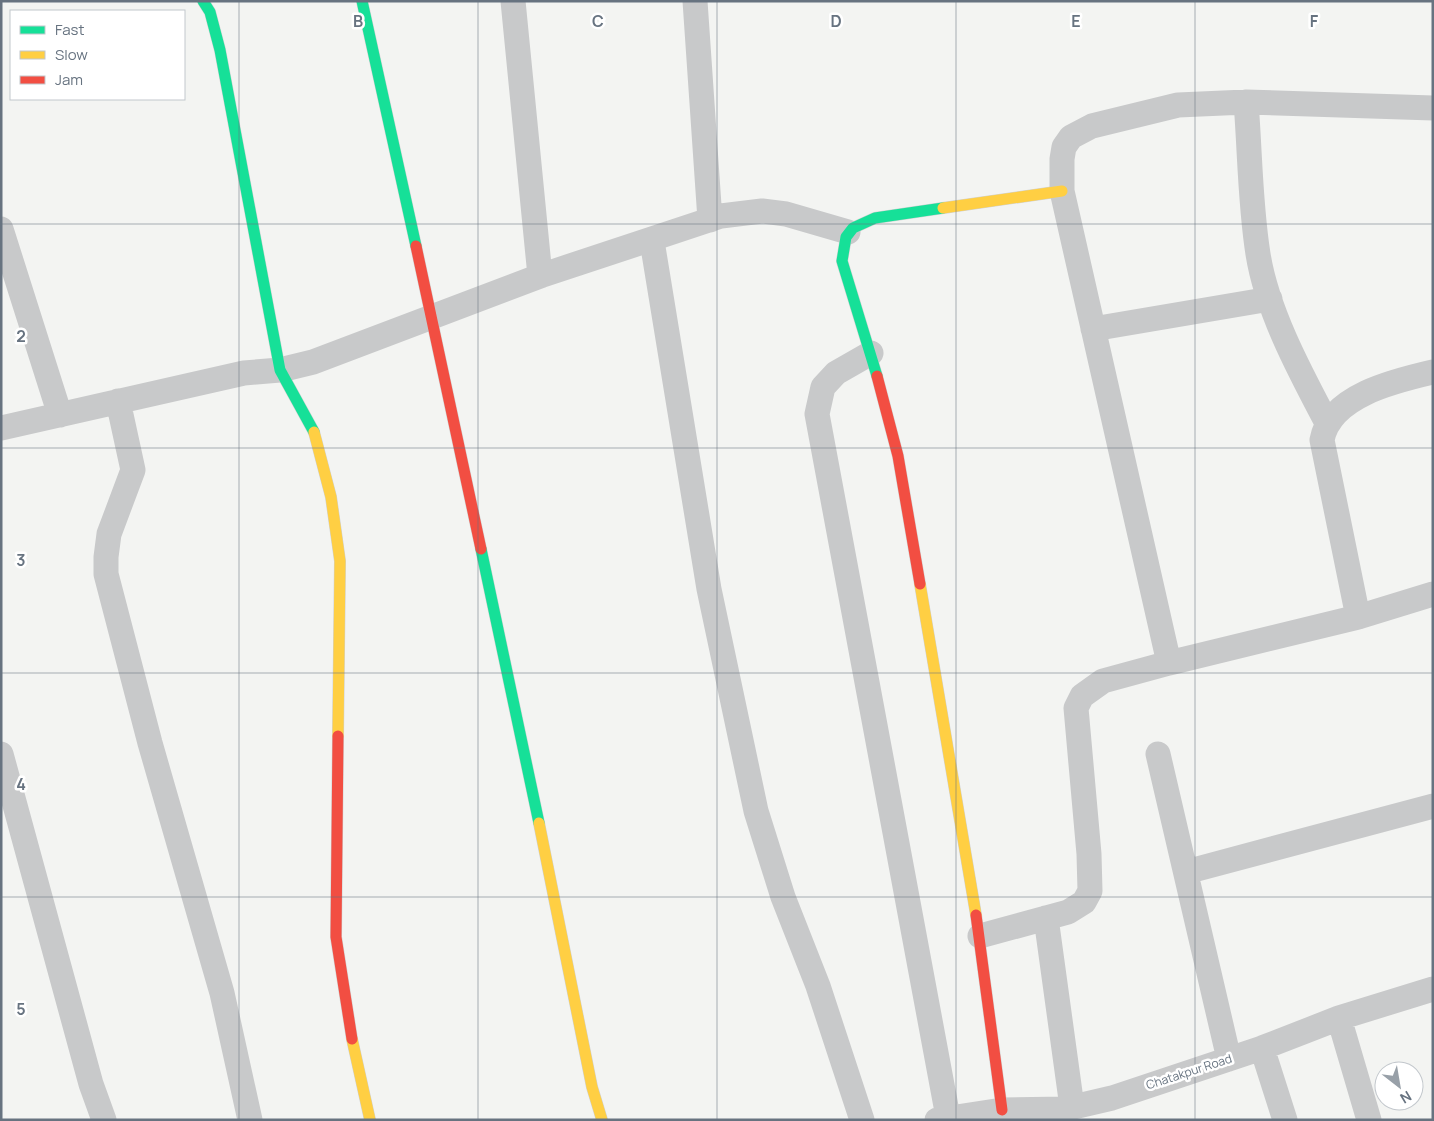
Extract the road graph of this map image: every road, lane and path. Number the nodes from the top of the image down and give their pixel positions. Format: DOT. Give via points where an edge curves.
graph roads {
  1 [pos="203,1"];
  2 [pos="362,1"];
  3 [pos="513,1"];
  4 [pos="695,1"];
  5 [pos="1246,102"];
  6 [pos="1433,108"];
  7 [pos="1062,190"];
  8 [pos="710,220"];
  9 [pos="1,229"];
  10 [pos="848,232"];
  11 [pos="652,241"];
  12 [pos="540,276"];
  13 [pos="1270,299"];
  14 [pos="432,317"];
  15 [pos="1093,329"];
  16 [pos="871,353"];
  17 [pos="280,370"];
  18 [pos="1433,372"];
  19 [pos="118,401"];
  20 [pos="60,415"];
  21 [pos="1327,423"];
  22 [pos="1,428"];
  23 [pos="1433,594"];
  24 [pos="1358,617"];
  25 [pos="1169,663"];
  26 [pos="1,754"];
  27 [pos="1158,754"];
  28 [pos="1433,806"];
  29 [pos="1186,872"];
  30 [pos="1046,918"];
  31 [pos="980,936"];
  32 [pos="1433,989"];
  33 [pos="1339,1018"];
  34 [pos="1262,1048"];
  35 [pos="1229,1059"];
  36 [pos="1072,1107"];
  37 [pos="1002,1110"];
  38 [pos="943,1119"];
  39 [pos="104,1120"];
  40 [pos="250,1120"];
  41 [pos="370,1120"];
  42 [pos="602,1120"];
  43 [pos="862,1120"];
  44 [pos="1285,1120"];
  45 [pos="1369,1120"];
  1 -- 17 [label="street" via="210,12 220,50"];
  2 -- 14 [label="street"];
  3 -- 12 [label="street"];
  4 -- 8 [label="street"];
  5 -- 6 [label="street"];
  5 -- 7 [label="street" via="1178,105 1092,126 1071,137 1064,147"];
  5 -- 13 [label="street" via="1258,255"];
  7 -- 10 [label="street" via="875,218 858,223"];
  7 -- 15 [label="street"];
  8 -- 10 [label="street" via="762,211 786,214"];
  8 -- 11 [label="street"];
  9 -- 20 [label="street"];
  10 -- 16 [label="street" via="842,261"];
  11 -- 12 [label="street"];
  11 -- 43 [label="street" via="710,589 756,810 783,897 818,986"];
  12 -- 14 [label="street"];
  13 -- 15 [label="street"];
  13 -- 21 [label="street" via="1302,376"];
  14 -- 17 [label="street" via="313,362"];
  14 -- 42 [label="street" via="592,1087"];
  15 -- 25 [label="street"];
  16 -- 31 [label="street" via="898,456"];
  16 -- 38 [label="street" via="836,373 823,387 818,414"];
  17 -- 19 [label="street" via="244,373"];
  17 -- 41 [label="street" via="315,435 331,497 340,561 336,937 352,1038"];
  18 -- 21 [label="street" via="1410,377 1349,400"];
  19 -- 20 [label="street"];
  19 -- 40 [label="street" via="133,470 109,534 106,574 150,744 222,993"];
  20 -- 22 [label="street"];
  21 -- 24 [label="street" via="1322,440"];
  23 -- 24 [label="street"];
  24 -- 25 [label="street"];
  25 -- 30 [label="street" via="1104,681 1082,696 1076,708 1090,891 1084,902 1068,912"];
  26 -- 39 [label="street" via="91,1084"];
  27 -- 29 [label="street"];
  28 -- 29 [label="street"];
  29 -- 35 [label="street"];
  30 -- 31 [label="street"];
  30 -- 36 [label="street"];
  31 -- 37 [label="street"];
  32 -- 33 [label="street, Chatakpur Road"];
  33 -- 34 [label="street, Chatakpur Road"];
  33 -- 45 [label="street"];
  34 -- 35 [label="street, Chatakpur Road"];
  34 -- 44 [label="street"];
  35 -- 36 [label="street, Chatakpur Road" via="1112,1098"];
  36 -- 37 [label="street, Chatakpur Road"];
  37 -- 38 [label="street, Chatakpur Road"];
}
